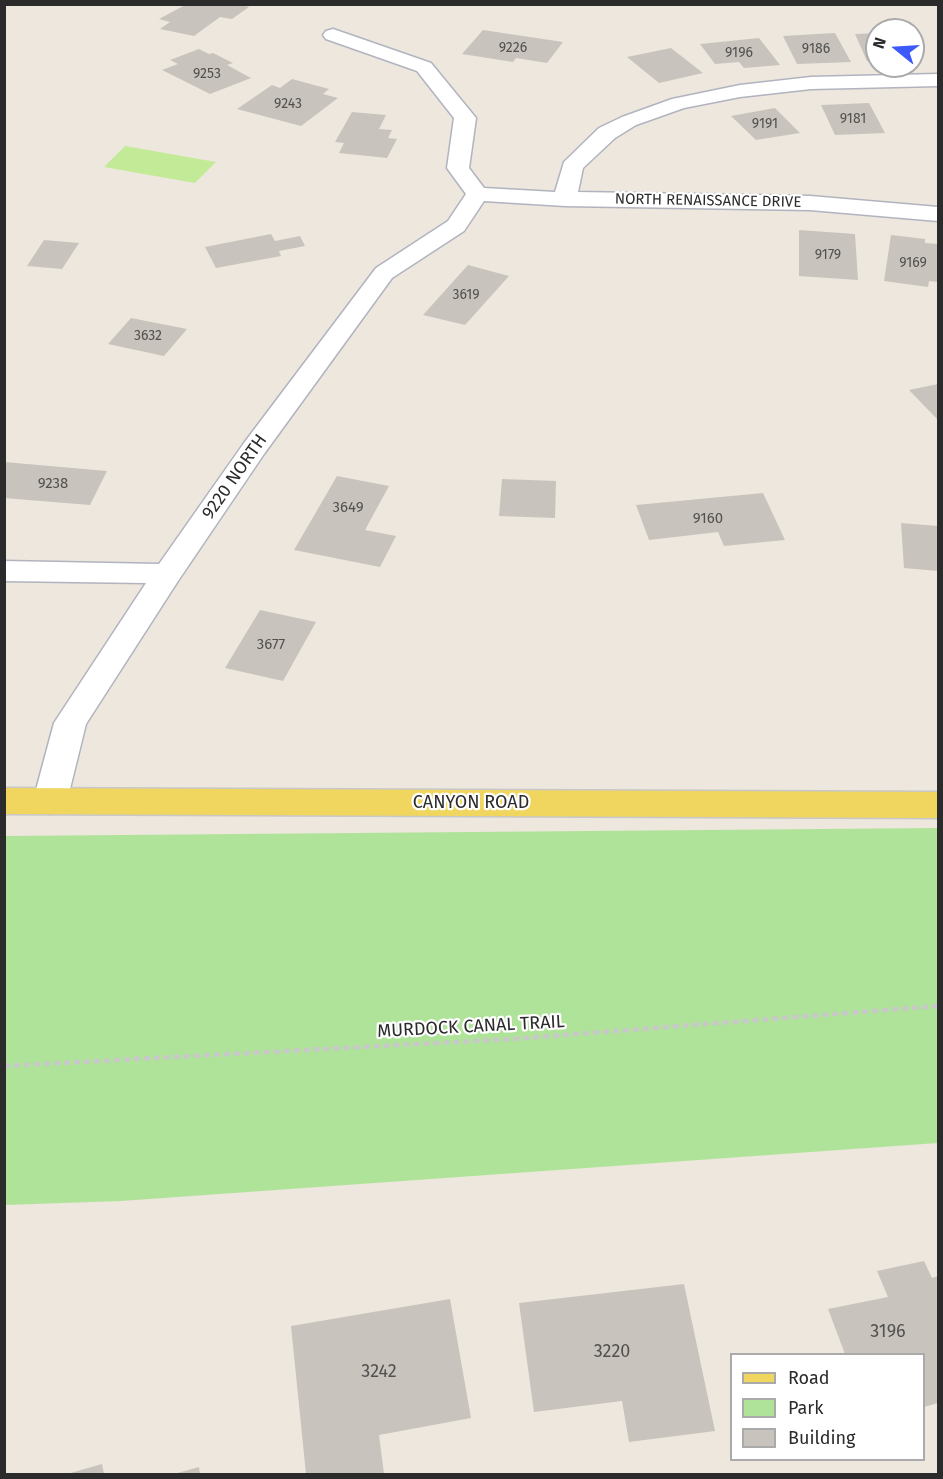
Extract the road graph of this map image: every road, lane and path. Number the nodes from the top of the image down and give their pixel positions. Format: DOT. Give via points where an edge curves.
graph roads {
  1 [pos="333,35"];
  2 [pos="939,80"];
  3 [pos="477,194"];
  4 [pos="565,198"];
  5 [pos="939,214"];
  6 [pos="4,571"];
  7 [pos="167,574"];
  8 [pos="4,801"];
  9 [pos="50,801"];
  10 [pos="939,805"];
  11 [pos="939,1006"];
  12 [pos="4,1066"];
  1 -- 3 [label="street" via="424,67 465,118 458,168"];
  2 -- 4 [label="street" via="774,86 679,103 629,121 587,150 572,167"];
  3 -- 4 [label="street, NORTH RENAISSANCE DRIVE"];
  3 -- 7 [label="street, 9220 NORTH" via="456,225 384,273"];
  4 -- 5 [label="street, NORTH RENAISSANCE DRIVE" via="810,202"];
  6 -- 7 [label="street"];
  7 -- 9 [label="street, 9220 NORTH" via="70,723"];
  8 -- 9 [label="main road, CANYON ROAD"];
  9 -- 10 [label="main road, CANYON ROAD"];
  11 -- 12 [label="path, MURDOCK CANAL TRAIL" via="513,1039"];
}
